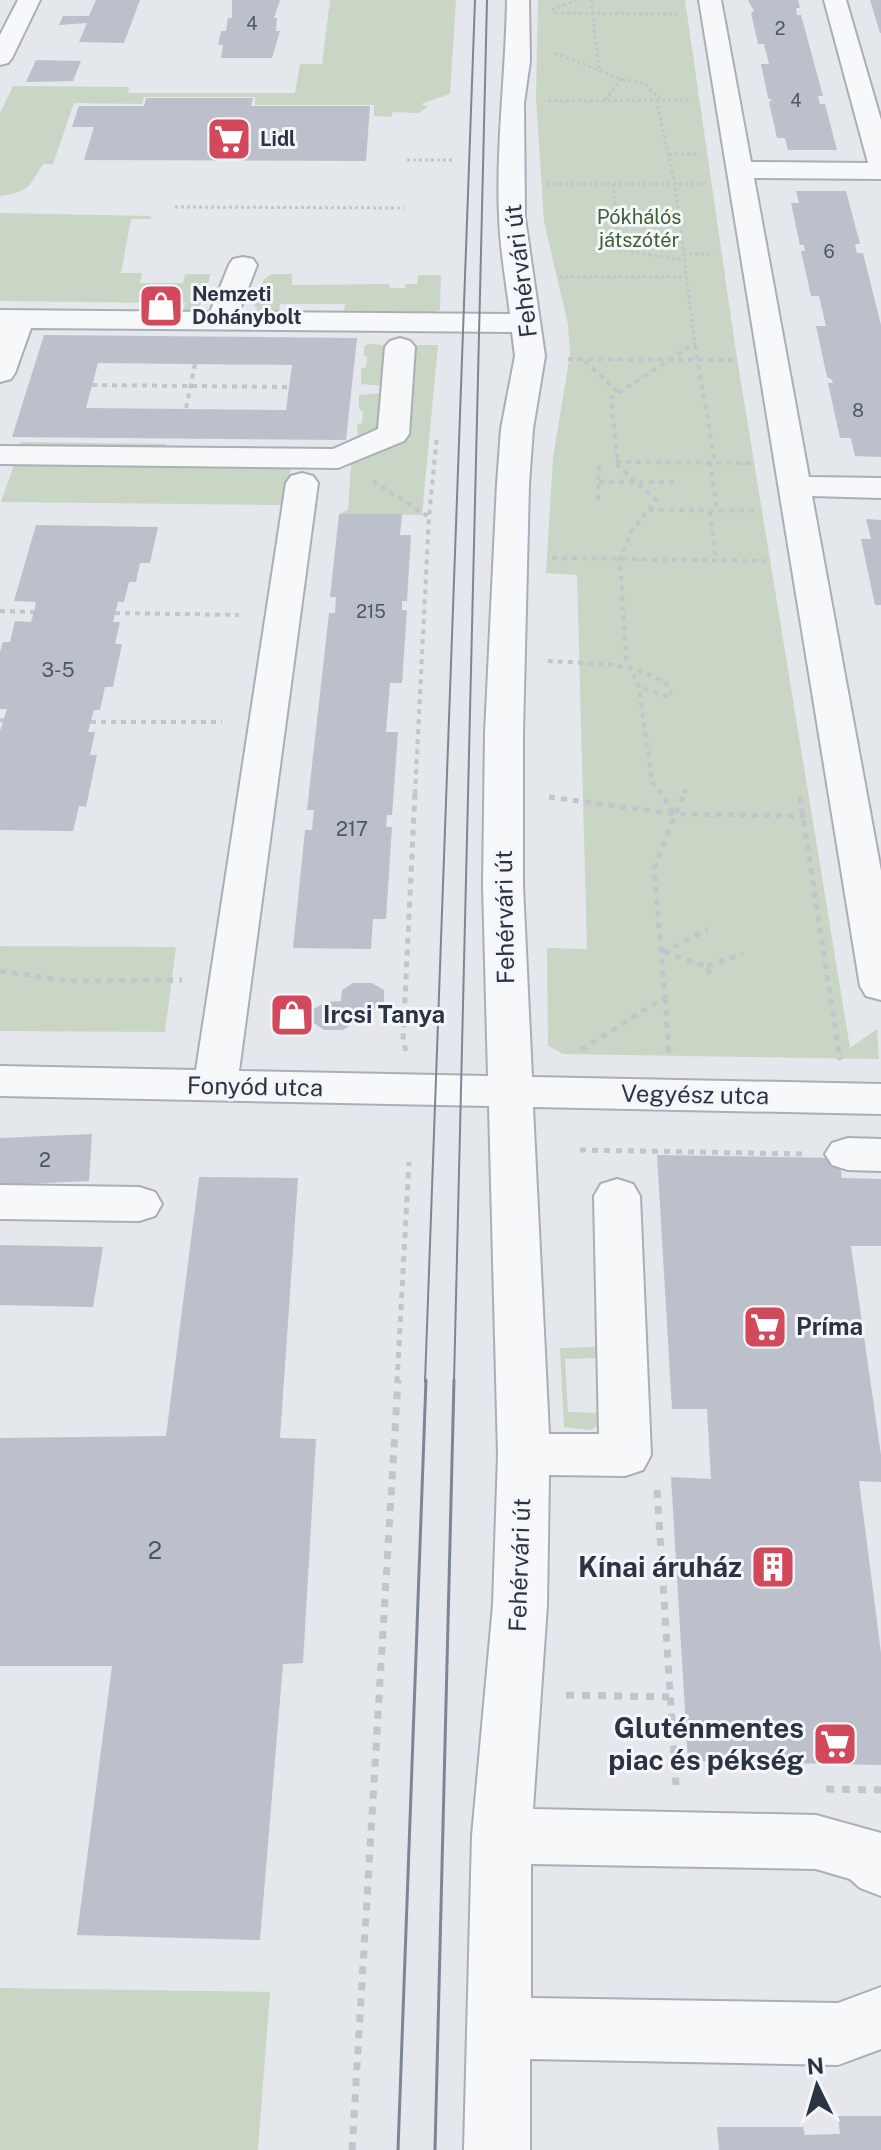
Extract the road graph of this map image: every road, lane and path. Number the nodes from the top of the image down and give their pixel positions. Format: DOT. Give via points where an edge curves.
graph roads {
  1 [pos="29,0"];
  2 [pos="518,0"];
  3 [pos="577,0"];
  4 [pos="591,0"];
  5 [pos="710,0"];
  6 [pos="835,0"];
  7 [pos="594,13"];
  8 [pos="678,14"];
  9 [pos="548,50"];
  10 [pos="0,58"];
  11 [pos="599,69"];
  12 [pos="621,79"];
  13 [pos="658,100"];
  14 [pos="668,100"];
  15 [pos="546,101"];
  16 [pos="605,101"];
  17 [pos="407,160"];
  18 [pos="452,160"];
  19 [pos="881,164"];
  20 [pos="740,170"];
  21 [pos="881,171"];
  22 [pos="537,184"];
  23 [pos="613,184"];
  24 [pos="675,184"];
  25 [pos="175,207"];
  26 [pos="404,208"];
  27 [pos="683,254"];
  28 [pos="720,254"];
  29 [pos="684,260"];
  30 [pos="243,265"];
  31 [pos="553,277"];
  32 [pos="686,277"];
  33 [pos="10,319"];
  34 [pos="221,321"];
  35 [pos="527,323"];
  36 [pos="695,345"];
  37 [pos="400,347"];
  38 [pos="563,359"];
  39 [pos="584,360"];
  40 [pos="671,360"];
  41 [pos="698,360"];
  42 [pos="735,360"];
  43 [pos="195,364"];
  44 [pos="0,373"];
  45 [pos="92,385"];
  46 [pos="191,386"];
  47 [pos="289,387"];
  48 [pos="619,393"];
  49 [pos="186,408"];
  50 [pos="438,421"];
  51 [pos="0,455"];
  52 [pos="338,459"];
  53 [pos="599,461"];
  54 [pos="616,462"];
  55 [pos="712,462"];
  56 [pos="751,463"];
  57 [pos="599,482"];
  58 [pos="636,482"];
  59 [pos="678,482"];
  60 [pos="302,483"];
  61 [pos="795,486"];
  62 [pos="881,488"];
  63 [pos="598,500"];
  64 [pos="648,510"];
  65 [pos="710,511"];
  66 [pos="717,511"];
  67 [pos="758,511"];
  68 [pos="429,517"];
  69 [pos="539,558"];
  70 [pos="620,559"];
  71 [pos="716,560"];
  72 [pos="766,561"];
  73 [pos="0,611"];
  74 [pos="34,612"];
  75 [pos="115,613"];
  76 [pos="239,615"];
  77 [pos="540,661"];
  78 [pos="631,670"];
  79 [pos="639,687"];
  80 [pos="91,722"];
  81 [pos="222,722"];
  82 [pos="688,785"];
  83 [pos="540,796"];
  84 [pos="675,814"];
  85 [pos="802,816"];
  86 [pos="708,929"];
  87 [pos="663,953"];
  88 [pos="743,954"];
  89 [pos="706,966"];
  90 [pos="0,971"];
  91 [pos="710,977"];
  92 [pos="182,980"];
  93 [pos="881,986"];
  94 [pos="665,997"];
  95 [pos="575,1054"];
  96 [pos="410,1064"];
  97 [pos="669,1064"];
  98 [pos="0,1081"];
  99 [pos="215,1087"];
  100 [pos="510,1091"];
  101 [pos="881,1099"];
  102 [pos="659,1151"];
  103 [pos="865,1154"];
  104 [pos="409,1162"];
  105 [pos="617,1196"];
  106 [pos="0,1202"];
  107 [pos="139,1204"];
  108 [pos="524,1454"];
  109 [pos="625,1455"];
  110 [pos="551,1695"];
  111 [pos="669,1697"];
  112 [pos="689,1785"];
  113 [pos="815,1789"];
  114 [pos="881,1790"];
  115 [pos="502,1836"];
  116 [pos="881,1868"];
  117 [pos="881,2018"];
  118 [pos="497,2028"];
  119 [pos="352,2150"];
  120 [pos="497,2150"];
  1 -- 10 [label="street"];
  2 -- 35 [label="street, Fehérvári út" via="512,218"];
  3 -- 7 [label="path" via="546,13"];
  4 -- 7 [label="path"];
  5 -- 20 [label="street"];
  6 -- 19 [label="street"];
  7 -- 8 [label="path"];
  7 -- 11 [label="path"];
  9 -- 11 [label="path"];
  11 -- 12 [label="path"];
  12 -- 13 [label="path" via="645,84"];
  12 -- 16 [label="path"];
  13 -- 14 [label="path"];
  13 -- 16 [label="path"];
  13 -- 24 [label="path"];
  15 -- 16 [label="path"];
  17 -- 18 [label="path"];
  20 -- 21 [label="street"];
  20 -- 61 [label="street"];
  22 -- 23 [label="path"];
  23 -- 24 [label="path"];
  23 -- 29 [label="path" via="619,250"];
  24 -- 27 [label="path"];
  25 -- 26 [label="path"];
  27 -- 28 [label="path"];
  27 -- 29 [label="path"];
  29 -- 32 [label="path"];
  30 -- 34 [label="street"];
  31 -- 32 [label="path"];
  32 -- 36 [label="path"];
  33 -- 34 [label="street"];
  33 -- 44 [label="street"];
  34 -- 35 [label="street"];
  35 -- 100 [label="street, Fehérvári út" via="530,356 513,484 504,733"];
  36 -- 40 [label="path"];
  36 -- 41 [label="path"];
  37 -- 52 [label="street" via="393,434"];
  38 -- 39 [label="path"];
  39 -- 40 [label="path"];
  39 -- 48 [label="path"];
  40 -- 41 [label="path"];
  40 -- 48 [label="path"];
  41 -- 42 [label="path"];
  41 -- 55 [label="path"];
  43 -- 46 [label="path"];
  45 -- 46 [label="path"];
  46 -- 47 [label="path"];
  46 -- 49 [label="path"];
  48 -- 54 [label="path" via="611,398"];
  50 -- 68 [label="path"];
  51 -- 52 [label="street"];
  52 -- 68 [label="path"];
  53 -- 57 [label="path"];
  54 -- 55 [label="path"];
  54 -- 58 [label="path"];
  55 -- 56 [label="path"];
  55 -- 66 [label="path"];
  57 -- 58 [label="path"];
  57 -- 63 [label="path"];
  58 -- 59 [label="path"];
  58 -- 64 [label="path" via="656,500"];
  60 -- 99 [label="street"];
  61 -- 62 [label="street"];
  61 -- 93 [label="street"];
  64 -- 65 [label="path"];
  64 -- 70 [label="path"];
  65 -- 66 [label="path"];
  65 -- 71 [label="path"];
  66 -- 67 [label="path"];
  68 -- 96 [label="path" via="403,1040"];
  69 -- 70 [label="path"];
  70 -- 71 [label="path"];
  70 -- 78 [label="path"];
  71 -- 72 [label="path"];
  73 -- 74 [label="path"];
  75 -- 76 [label="path"];
  77 -- 78 [label="path"];
  78 -- 79 [label="path"];
  78 -- 79 [label="path" via="663,679 671,688 670,697"];
  79 -- 84 [label="path" via="652,782"];
  80 -- 81 [label="path"];
  82 -- 84 [label="path"];
  83 -- 84 [label="path"];
  84 -- 85 [label="path"];
  84 -- 87 [label="path" via="654,869"];
  86 -- 87 [label="path"];
  87 -- 89 [label="path"];
  87 -- 94 [label="path"];
  88 -- 89 [label="path"];
  89 -- 91 [label="path"];
  90 -- 92 [label="path" via="23,977"];
  94 -- 95 [label="path"];
  94 -- 97 [label="path"];
  98 -- 99 [label="street, Fonyód utca"];
  99 -- 100 [label="street, Fonyód utca"];
  100 -- 101 [label="street, Vegyész utca"];
  100 -- 108 [label="street, Fehérvári út"];
  102 -- 103 [label="path"];
  104 -- 119 [label="path"];
  105 -- 109 [label="street"];
  106 -- 107 [label="street"];
  108 -- 109 [label="street"];
  108 -- 115 [label="street, Fehérvári út" via="520,1605"];
  109 -- 111 [label="path" via="656,1482"];
  110 -- 111 [label="path"];
  111 -- 112 [label="path" via="674,1785"];
  113 -- 114 [label="path"];
  115 -- 116 [label="street" via="816,1842 868,1856"];
  115 -- 118 [label="street, Fehérvári út"];
  117 -- 118 [label="street" via="838,2034"];
  118 -- 120 [label="street, Fehérvári út"];
}
